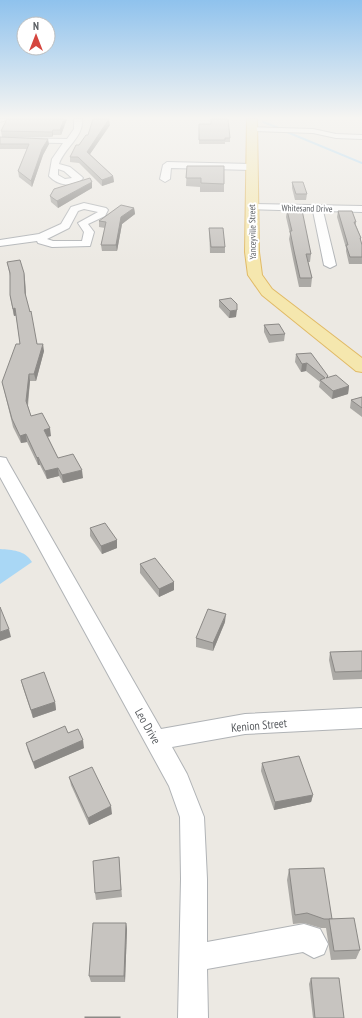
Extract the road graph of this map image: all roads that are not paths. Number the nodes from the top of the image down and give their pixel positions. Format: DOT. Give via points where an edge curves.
graph roads {
  1 [pos="167,167"];
  2 [pos="231,167"];
  3 [pos="252,167"];
  4 [pos="165,179"];
  5 [pos="252,207"];
  6 [pos="318,208"];
  7 [pos="362,209"];
  8 [pos="65,226"];
  9 [pos="84,226"];
  10 [pos="41,237"];
  11 [pos="0,243"];
  12 [pos="330,265"];
  13 [pos="362,367"];
  14 [pos="0,462"];
  15 [pos="362,718"];
  16 [pos="156,740"];
  17 [pos="314,944"];
  18 [pos="194,958"];
  19 [pos="193,1018"];
  1 -- 4 [label="street"];
  2 -- 3 [label="street"];
  3 -- 5 [label="main road, Yanceyville Street"];
  5 -- 6 [label="street, Whitesand Drive"];
  5 -- 13 [label="main road, Yanceyville Street" via="255,275 267,292"];
  6 -- 7 [label="street, Whitesand Drive"];
  6 -- 12 [label="street"];
  8 -- 9 [label="street"];
  8 -- 9 [label="street" via="74,209 84,206 103,210 102,214 84,223"];
  8 -- 10 [label="street"];
  9 -- 10 [label="street" via="89,232 86,244 52,244 42,241"];
  10 -- 11 [label="street"];
  14 -- 16 [label="street, Leo Drive"];
  15 -- 16 [label="street, Kenion Street" via="245,724"];
  16 -- 18 [label="street, Leo Drive" via="179,782 192,817"];
  17 -- 18 [label="street" via="310,939 304,938"];
  18 -- 19 [label="street, Leo Drive"];
}
